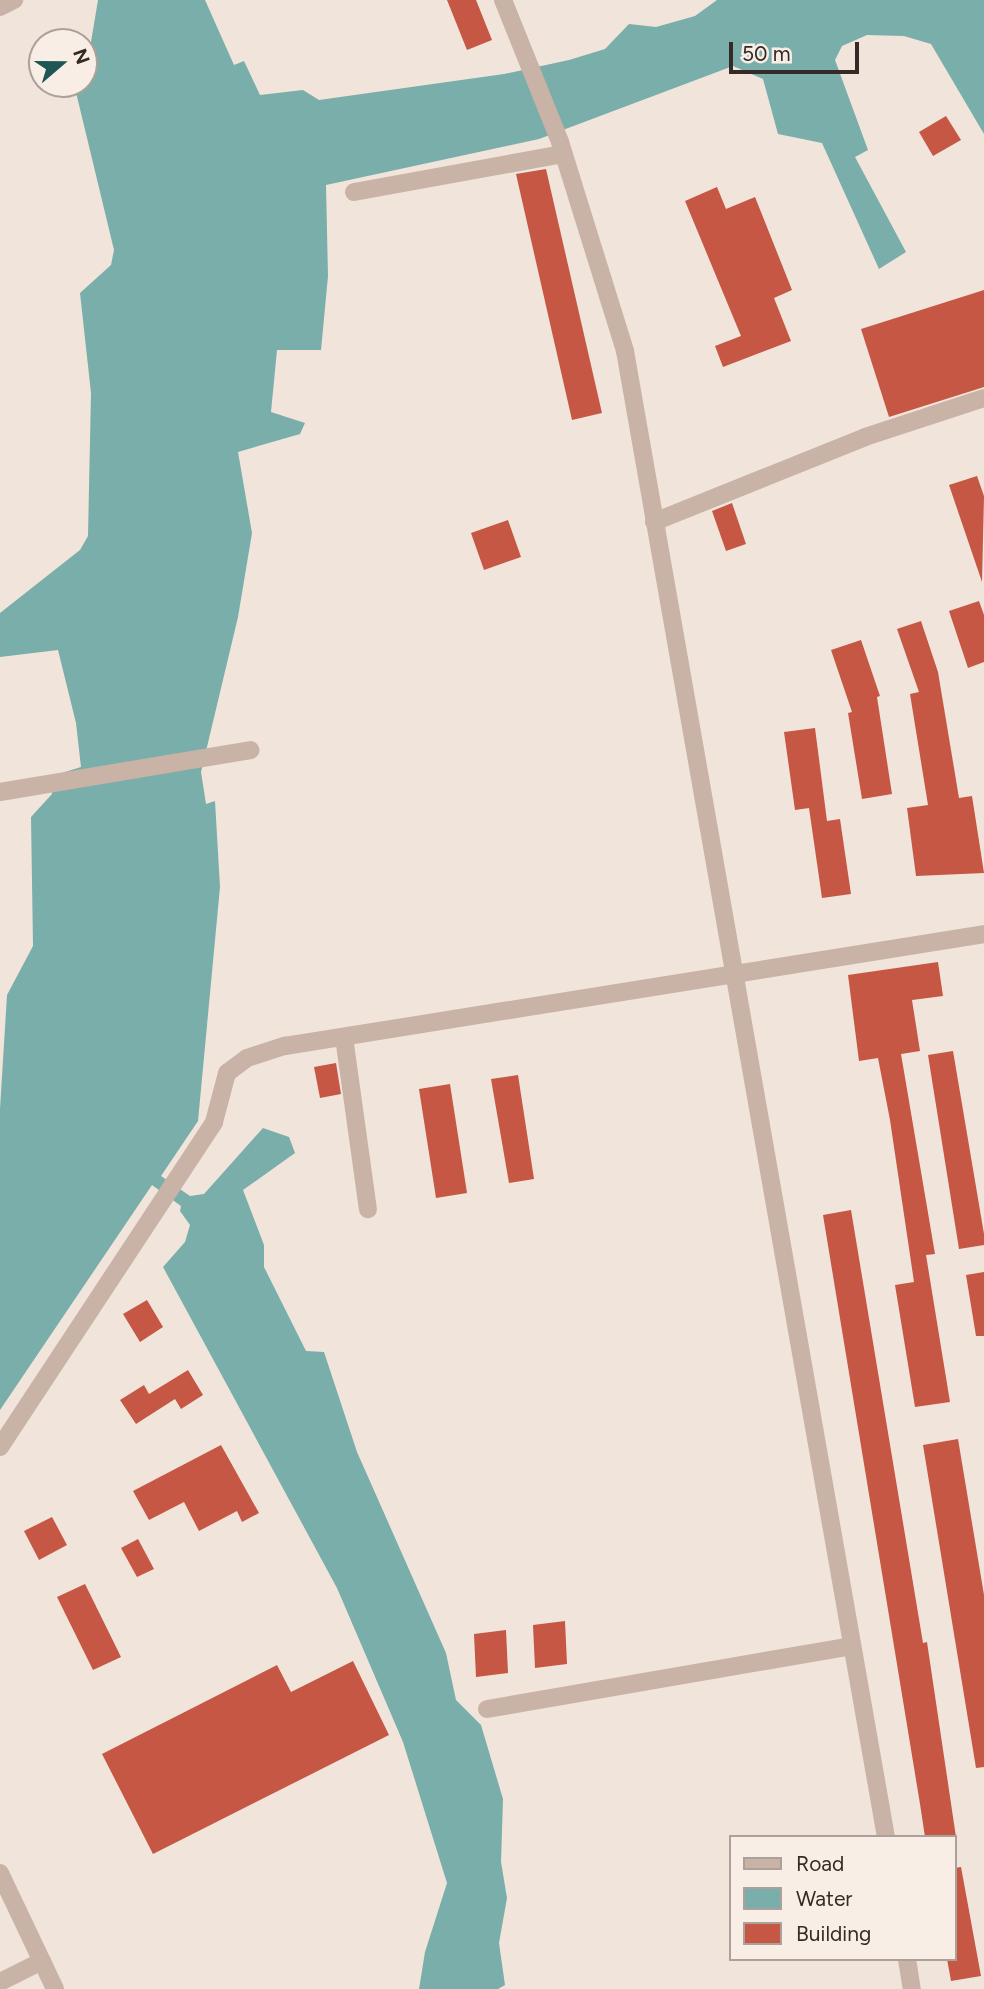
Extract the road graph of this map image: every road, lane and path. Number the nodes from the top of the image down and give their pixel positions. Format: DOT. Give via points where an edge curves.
graph roads {
  1 [pos="14,0"];
  2 [pos="503,0"];
  3 [pos="0,7"];
  4 [pos="564,154"];
  5 [pos="354,192"];
  6 [pos="984,398"];
  7 [pos="654,522"];
  8 [pos="250,750"];
  9 [pos="0,792"];
  10 [pos="984,934"];
  11 [pos="734,976"];
  12 [pos="344,1037"];
  13 [pos="368,1209"];
  14 [pos="0,1447"];
  15 [pos="852,1646"];
  16 [pos="487,1709"];
  17 [pos="886,1835"];
  18 [pos="0,1873"];
  19 [pos="42,1961"];
  20 [pos="907,1961"];
  21 [pos="0,1982"];
  22 [pos="55,1989"];
  23 [pos="912,1989"];
  1 -- 3 [label="street"];
  2 -- 4 [label="street"];
  4 -- 5 [label="street"];
  4 -- 7 [label="street" via="625,351"];
  6 -- 7 [label="street" via="865,437"];
  7 -- 11 [label="street"];
  8 -- 9 [label="street"];
  10 -- 11 [label="street"];
  11 -- 12 [label="street"];
  11 -- 15 [label="street"];
  12 -- 13 [label="street"];
  12 -- 14 [label="street" via="285,1046 247,1058 228,1073 214,1122"];
  15 -- 16 [label="street"];
  15 -- 17 [label="street"];
  18 -- 19 [label="street"];
  19 -- 21 [label="street"];
  19 -- 22 [label="street"];
  20 -- 23 [label="street"];
}
